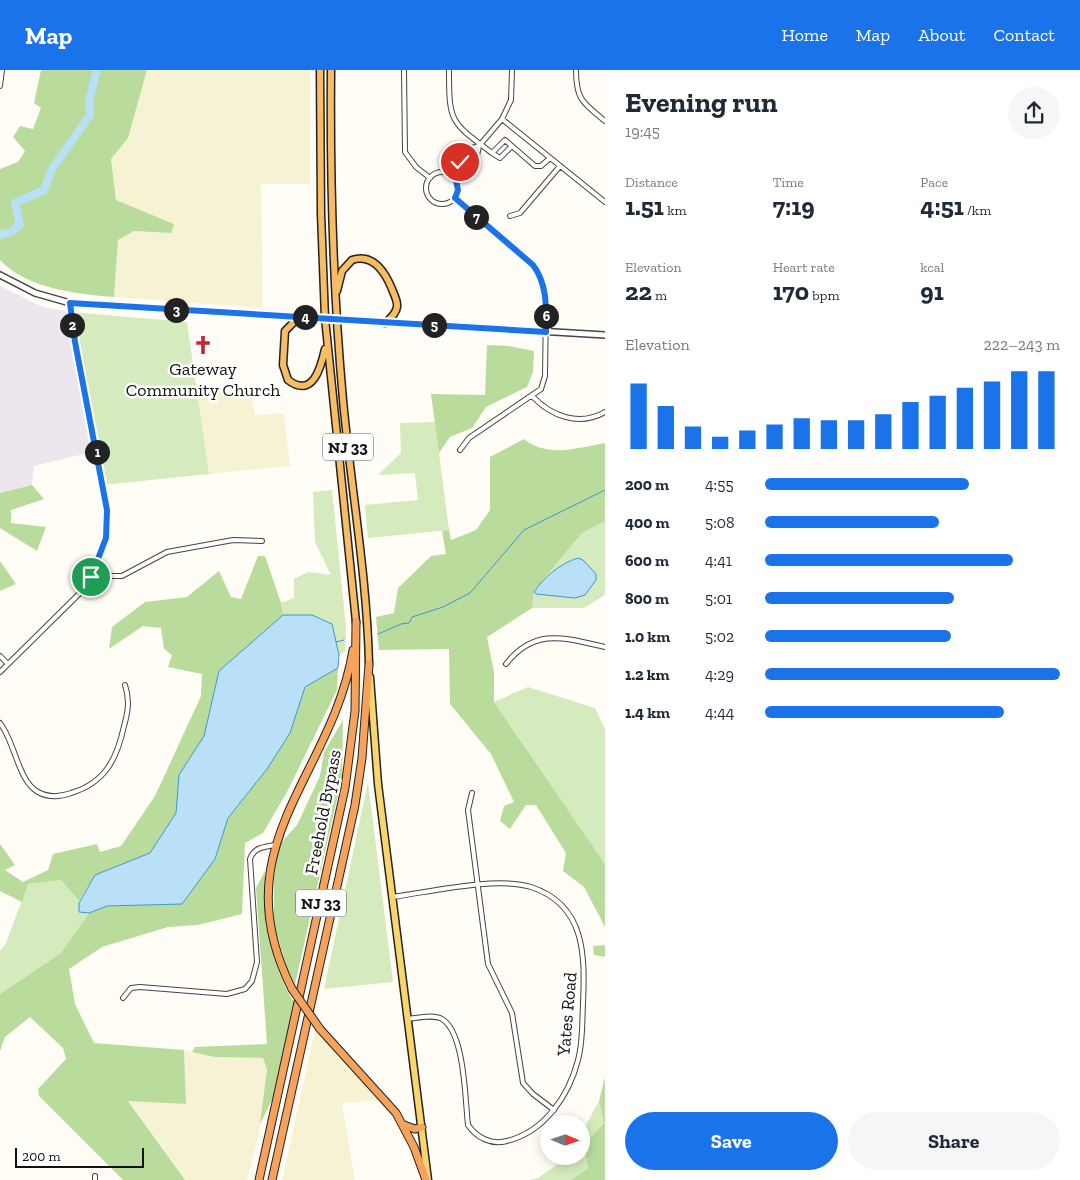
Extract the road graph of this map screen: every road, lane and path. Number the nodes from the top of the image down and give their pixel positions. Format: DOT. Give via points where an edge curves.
graph roads {
  1 [pos="2,70"];
  2 [pos="320,70"];
  3 [pos="331,70"];
  4 [pos="404,70"];
  5 [pos="449,70"];
  6 [pos="512,70"];
  7 [pos="576,70"];
  8 [pos="0,86"];
  9 [pos="502,119"];
  10 [pos="605,121"];
  11 [pos="479,145"];
  12 [pos="512,146"];
  13 [pos="492,153"];
  14 [pos="550,158"];
  15 [pos="460,162"];
  16 [pos="560,166"];
  17 [pos="467,167"];
  18 [pos="450,174"];
  19 [pos="430,178"];
  20 [pos="456,180"];
  21 [pos="455,198"];
  22 [pos="605,202"];
  23 [pos="510,216"];
  24 [pos="0,275"];
  25 [pos="335,299"];
  26 [pos="70,303"];
  27 [pos="299,317"];
  28 [pos="325,318"];
  29 [pos="336,319"];
  30 [pos="385,323"];
  31 [pos="546,332"];
  32 [pos="605,335"];
  33 [pos="327,343"];
  34 [pos="532,396"];
  35 [pos="605,412"];
  36 [pos="460,450"];
  37 [pos="262,541"];
  38 [pos="95,570"];
  39 [pos="356,622"];
  40 [pos="605,647"];
  41 [pos="0,656"];
  42 [pos="8,664"];
  43 [pos="369,664"];
  44 [pos="506,664"];
  45 [pos="0,672"];
  46 [pos="125,685"];
  47 [pos="0,723"];
  48 [pos="472,793"];
  49 [pos="275,845"];
  50 [pos="478,886"];
  51 [pos="392,897"];
  52 [pos="123,998"];
  53 [pos="408,1019"];
  54 [pos="554,1110"];
  55 [pos="404,1125"];
  56 [pos="422,1127"];
  57 [pos="259,1180"];
  58 [pos="272,1180"];
  59 [pos="427,1180"];
  1 -- 8 [label="street"];
  2 -- 28 [label="highway, NJ 33"];
  3 -- 25 [label="highway, NJ 33"];
  4 -- 19 [label="street" via="405,152"];
  5 -- 11 [label="street" via="451,116 457,126"];
  6 -- 9 [label="street" via="511,100"];
  7 -- 10 [label="street" via="576,89 580,99"];
  9 -- 11 [label="street"];
  9 -- 14 [label="street"];
  11 -- 13 [label="street"];
  11 -- 15 [label="street"];
  11 -- 17 [label="street" via="476,157"];
  12 -- 13 [label="street" via="500,158"];
  12 -- 13 [label="street" via="503,141"];
  12 -- 14 [label="street" via="535,166 541,166"];
  14 -- 16 [label="street"];
  15 -- 17 [label="street"];
  15 -- 18 [label="street"];
  16 -- 22 [label="street"];
  16 -- 23 [label="street" via="520,213"];
  17 -- 20 [label="street"];
  18 -- 19 [label="street" via="442,172"];
  18 -- 20 [label="street"];
  19 -- 21 [label="street" via="426,191 431,200 445,204"];
  20 -- 21 [label="street" via="458,190"];
  21 -- 31 [label="street" via="540,274 545,294"];
  24 -- 26 [label="street" via="35,293"];
  25 -- 29 [label="highway, NJ 33"];
  25 -- 30 [label="highway" via="341,275 348,263 359,258 372,262 384,273 397,302 395,312"];
  26 -- 27 [label="street"];
  26 -- 38 [label="street" via="107,510 106,538"];
  27 -- 28 [label="street"];
  27 -- 33 [label="highway" via="285,331 283,365 288,380 302,385 315,380"];
  28 -- 29 [label="street"];
  28 -- 33 [label="highway, NJ 33"];
  29 -- 30 [label="street"];
  29 -- 43 [label="highway, NJ 33" via="366,604"];
  30 -- 31 [label="street"];
  31 -- 32 [label="street"];
  31 -- 34 [label="street" via="544,382"];
  33 -- 39 [label="highway, NJ 33"];
  34 -- 35 [label="street" via="563,417 597,417"];
  34 -- 36 [label="street" via="469,438"];
  37 -- 38 [label="street" via="233,540 167,552 122,576 108,576"];
  38 -- 42 [label="street" via="75,599"];
  39 -- 49 [label="highway" via="340,699"];
  39 -- 57 [label="highway, Freehold Bypass / NJ 33" via="354,711 345,788"];
  40 -- 44 [label="street" via="556,636 515,652"];
  41 -- 42 [label="street"];
  42 -- 45 [label="street"];
  43 -- 51 [label="main road"];
  43 -- 58 [label="highway, Freehold Bypass / NJ 33" via="355,804"];
  46 -- 47 [label="street" via="128,705 115,760 97,781 65,795 49,796 30,785"];
  48 -- 50 [label="street" via="468,810"];
  49 -- 52 [label="street" via="258,849 250,859 257,962 252,981 245,989 226,994 140,987 131,988"];
  49 -- 55 [label="highway, bridge" via="269,883 270,918 276,950 292,989 320,1028"];
  50 -- 51 [label="street, Yates Road"];
  50 -- 54 [label="street" via="488,964 512,1013 521,1076 527,1088"];
  50 -- 54 [label="street, Yates Road" via="511,883 544,892 570,915 582,942 585,964 580,1052 568,1088"];
  51 -- 53 [label="main road"];
  53 -- 54 [label="street, Yates Road" via="442,1019 455,1034 468,1125 477,1136 496,1143 513,1140 528,1133"];
  53 -- 56 [label="main road"];
  55 -- 56 [label="highway" via="415,1129"];
  55 -- 59 [label="highway"];
  56 -- 59 [label="main road"];
}
